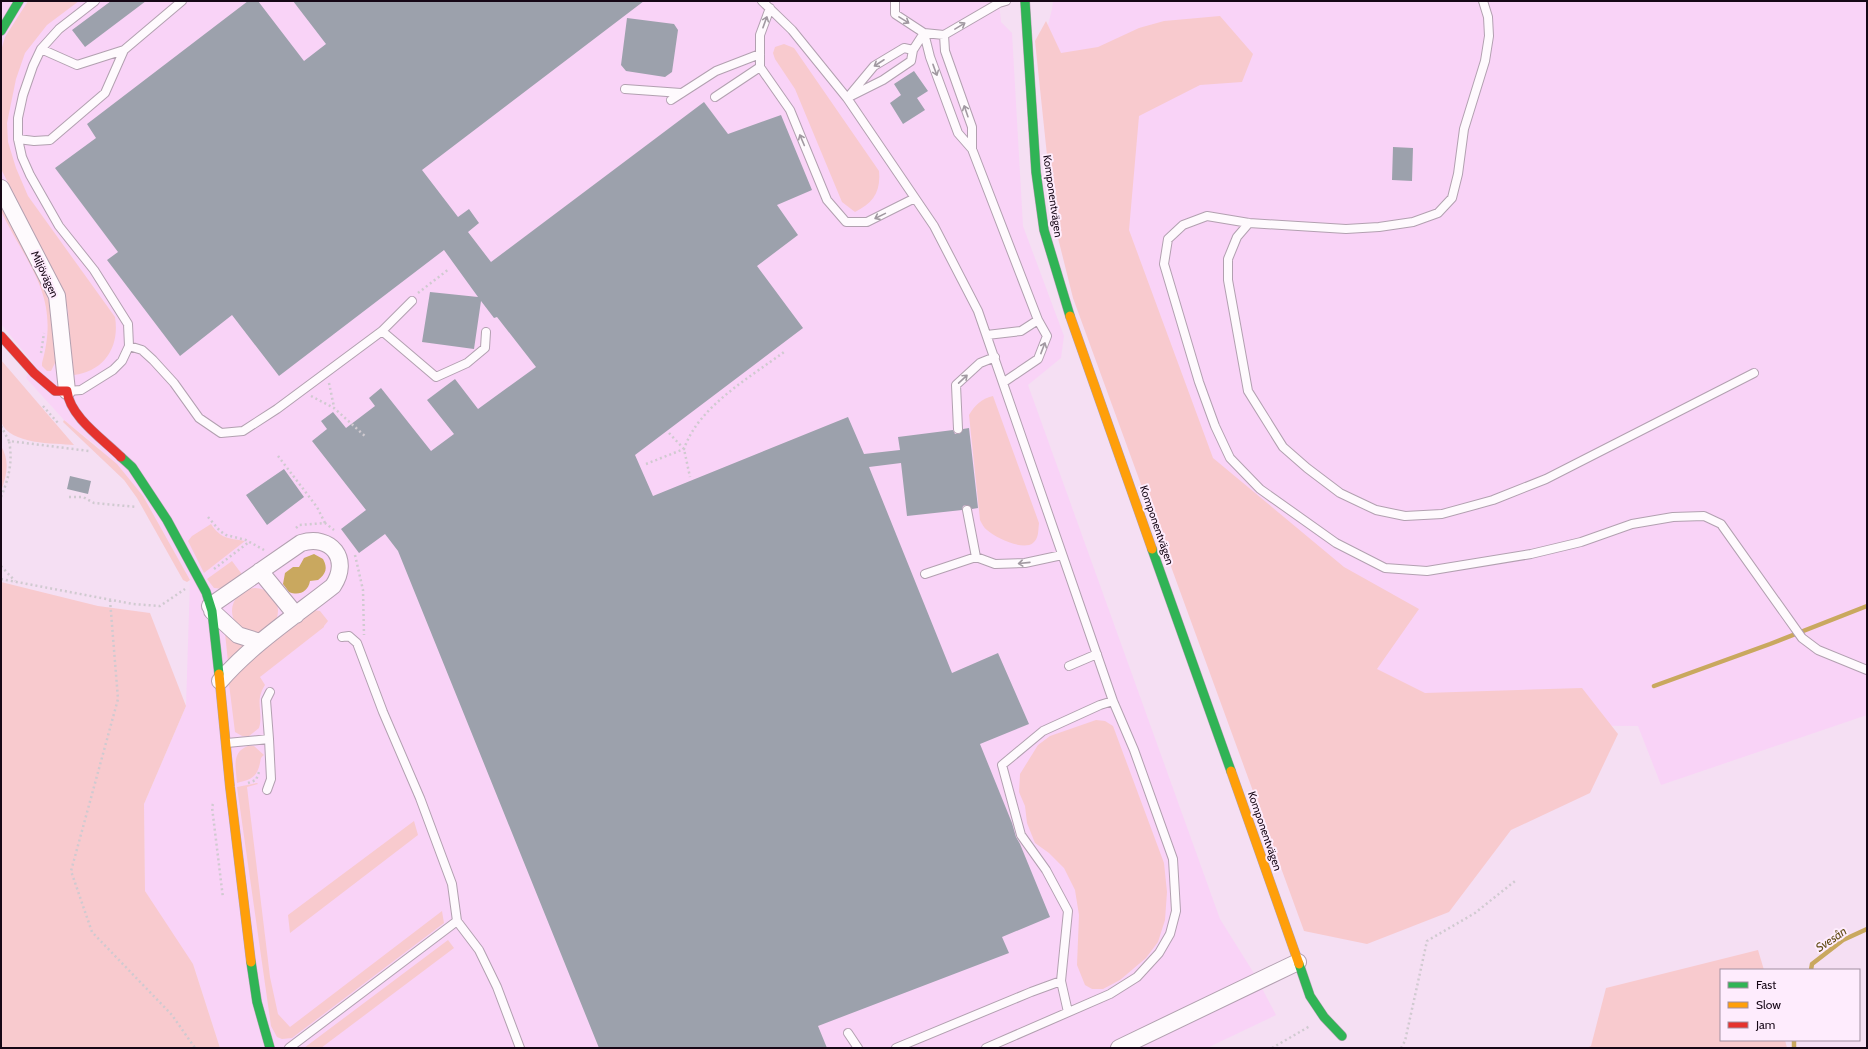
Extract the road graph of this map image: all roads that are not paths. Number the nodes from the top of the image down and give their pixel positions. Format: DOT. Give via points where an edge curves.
graph roads {
  1 [pos="19,1"];
  2 [pos="96,1"];
  3 [pos="182,1"];
  4 [pos="762,1"];
  5 [pos="895,1"];
  6 [pos="1006,1"];
  7 [pos="1025,1"];
  8 [pos="1483,1"];
  9 [pos="770,8"];
  10 [pos="1,31"];
  11 [pos="924,33"];
  12 [pos="944,36"];
  13 [pos="41,49"];
  14 [pos="124,50"];
  15 [pos="913,50"];
  16 [pos="760,54"];
  17 [pos="760,67"];
  18 [pos="625,89"];
  19 [pos="681,93"];
  20 [pos="714,97"];
  21 [pos="846,98"];
  22 [pos="671,100"];
  23 [pos="18,139"];
  24 [pos="972,149"];
  25 [pos="1,188"];
  26 [pos="915,198"];
  27 [pos="1249,224"];
  28 [pos="412,301"];
  29 [pos="1038,320"];
  30 [pos="382,331"];
  31 [pos="486,332"];
  32 [pos="987,335"];
  33 [pos="1,336"];
  34 [pos="129,346"];
  35 [pos="995,357"];
  36 [pos="1754,373"];
  37 [pos="1004,382"];
  38 [pos="67,391"];
  39 [pos="958,429"];
  40 [pos="967,510"];
  41 [pos="1062,555"];
  42 [pos="976,557"];
  43 [pos="260,571"];
  44 [pos="925,574"];
  45 [pos="211,608"];
  46 [pos="296,615"];
  47 [pos="342,637"];
  48 [pos="260,642"];
  49 [pos="1097,654"];
  50 [pos="1069,666"];
  51 [pos="1867,670"];
  52 [pos="220,681"];
  53 [pos="270,692"];
  54 [pos="1114,701"];
  55 [pos="269,739"];
  56 [pos="227,743"];
  57 [pos="267,790"];
  58 [pos="457,921"];
  59 [pos="1298,962"];
  60 [pos="1061,981"];
  61 [pos="1068,1012"];
  62 [pos="848,1033"];
  63 [pos="1342,1036"];
  64 [pos="270,1048"];
  65 [pos="289,1048"];
  66 [pos="520,1048"];
  67 [pos="858,1048"];
  68 [pos="896,1048"];
  69 [pos="986,1048"];
  70 [pos="1119,1048"];
  1 -- 10 [label="street"];
  2 -- 13 [label="lane" via="59,29"];
  3 -- 14 [label="lane"];
  4 -- 9 [label="lane"];
  5 -- 11 [label="lane, one-way" via="894,14"];
  12 -- 6 [label="lane, one-way"];
  7 -- 59 [label="street, Komponentvägen" via="1036,172 1044,230 1071,319"];
  8 -- 27 [label="lane" via="1488,17 1485,61 1464,129 1452,198 1438,213 1413,222 1346,229"];
  16 -- 9 [label="lane, one-way" via="760,35"];
  9 -- 21 [label="lane" via="792,30"];
  11 -- 12 [label="lane"];
  11 -- 15 [label="lane"];
  11 -- 24 [label="lane, one-way" via="930,57 958,133"];
  24 -- 12 [label="lane, one-way" via="972,127 945,51"];
  13 -- 14 [label="lane" via="77,65"];
  13 -- 23 [label="lane" via="32,66 23,95 18,118"];
  14 -- 23 [label="lane" via="105,93 50,140"];
  15 -- 21 [label="lane" via="911,61 883,80"];
  15 -- 21 [label="lane, one-way" via="904,48 874,66"];
  16 -- 17 [label="lane"];
  16 -- 19 [label="lane" via="716,70"];
  17 -- 20 [label="lane"];
  26 -- 17 [label="lane, one-way" via="867,222 846,222 827,200 790,110"];
  18 -- 19 [label="lane"];
  19 -- 22 [label="lane"];
  21 -- 26 [label="lane"];
  23 -- 34 [label="lane" via="22,158 59,226 94,270 128,324"];
  24 -- 29 [label="lane"];
  25 -- 38 [label="street, Miljövägen" via="57,296"];
  26 -- 32 [label="lane" via="940,238 978,311"];
  27 -- 36 [label="lane" via="1237,237 1228,259 1228,280 1248,391 1283,447 1340,493 1376,510 1405,516 1442,514 1493,500 1546,479"];
  27 -- 51 [label="lane" via="1207,216 1183,225 1168,239 1164,264 1199,382 1215,426 1230,458 1260,489 1336,543 1385,568 1427,571 1538,552 1581,542 1632,524 1673,517 1704,516 1721,524 1802,638 1818,650"];
  28 -- 30 [label="lane"];
  29 -- 32 [label="lane" via="1020,331"];
  37 -- 29 [label="lane, one-way" via="1038,359 1047,336"];
  30 -- 31 [label="lane" via="436,377 467,363 485,348"];
  30 -- 34 [label="lane" via="277,410 243,431 221,433 199,418 174,383 153,360 142,350"];
  32 -- 35 [label="lane"];
  33 -- 38 [label="street" via="55,392"];
  34 -- 38 [label="lane" via="122,361 113,370 81,390"];
  35 -- 37 [label="lane"];
  39 -- 35 [label="lane, one-way" via="956,385 980,363"];
  37 -- 41 [label="lane"];
  38 -- 45 [label="street" via="68,401 74,412 132,468 147,489 206,592"];
  40 -- 42 [label="lane"];
  41 -- 42 [label="lane, one-way" via="1018,563 995,564"];
  41 -- 49 [label="lane"];
  42 -- 44 [label="lane"];
  43 -- 45 [label="street"];
  43 -- 46 [label="street"];
  43 -- 46 [label="street" via="301,543 310,540 330,546 338,555 339,578 333,586"];
  45 -- 48 [label="street" via="238,635"];
  45 -- 52 [label="street"];
  46 -- 48 [label="street"];
  47 -- 58 [label="lane" via="349,636 357,644 420,798 452,884"];
  48 -- 52 [label="street"];
  49 -- 50 [label="lane"];
  49 -- 54 [label="lane"];
  52 -- 56 [label="street"];
  53 -- 55 [label="lane" via="266,700"];
  54 -- 60 [label="lane" via="1042,731 1002,764 1021,835 1046,870 1068,911"];
  54 -- 61 [label="lane" via="1173,859 1176,911 1170,934 1158,953 1137,977 1110,994"];
  55 -- 56 [label="lane"];
  55 -- 57 [label="lane" via="271,779"];
  56 -- 64 [label="street" via="230,787 257,1002"];
  58 -- 65 [label="lane"];
  58 -- 66 [label="lane" via="479,950 497,987"];
  59 -- 63 [label="street, Komponentvägen" via="1310,996 1324,1017"];
  59 -- 70 [label="street"];
  60 -- 61 [label="lane"];
  60 -- 68 [label="lane"];
  61 -- 69 [label="lane"];
  62 -- 67 [label="lane"];
}
